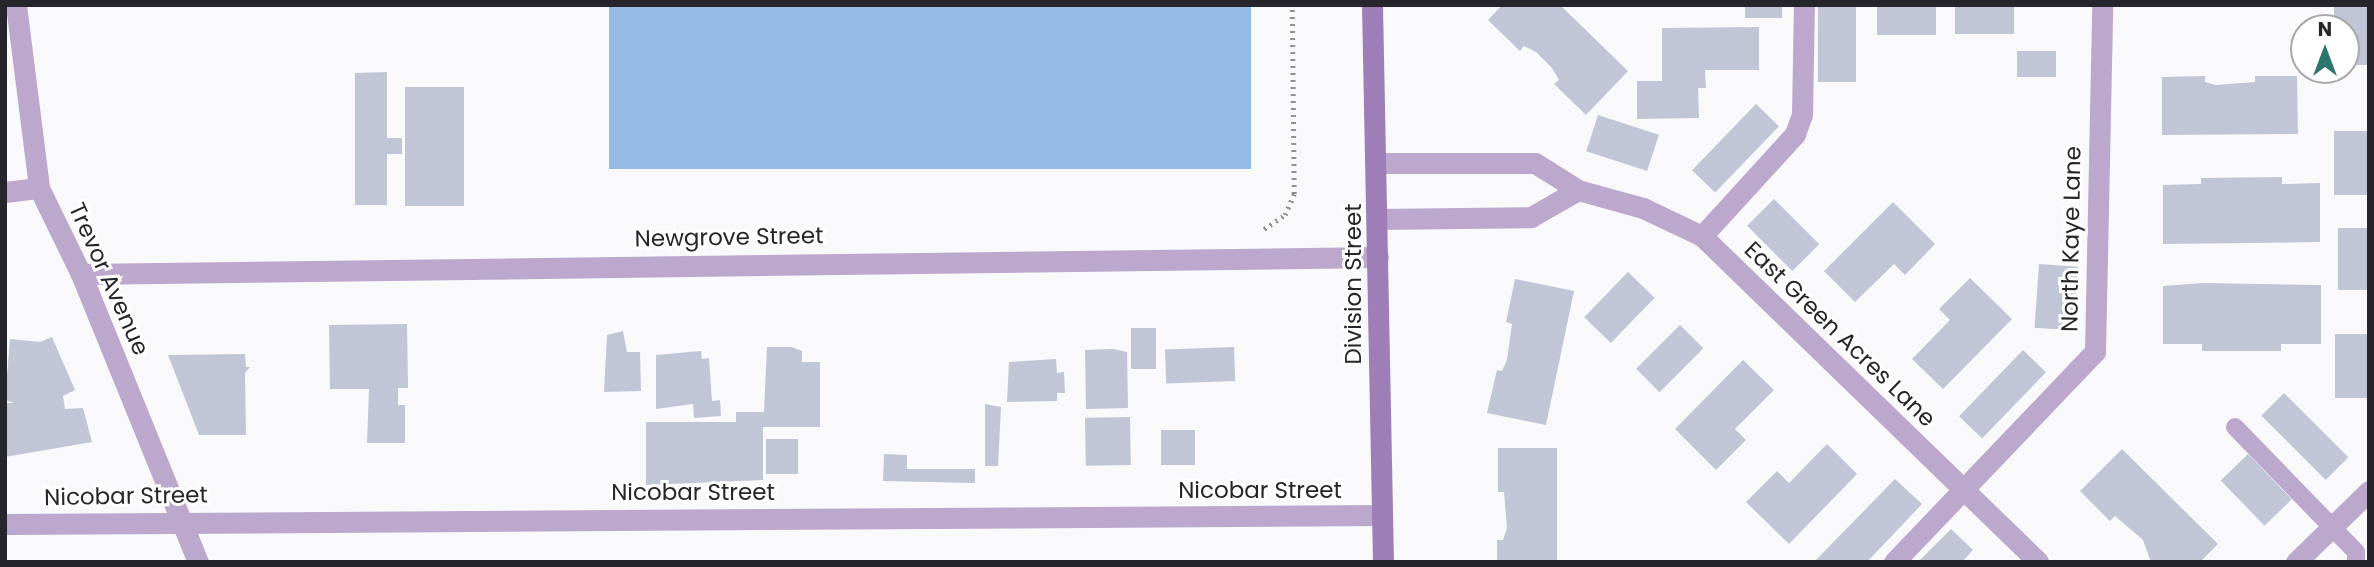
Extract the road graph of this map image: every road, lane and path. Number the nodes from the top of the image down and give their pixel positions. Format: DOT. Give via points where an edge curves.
graph roads {
  1 [pos="16,5"];
  2 [pos="1293,5"];
  3 [pos="1372,5"];
  4 [pos="1804,5"];
  5 [pos="2102,5"];
  6 [pos="1378,163"];
  7 [pos="39,188"];
  8 [pos="1578,190"];
  9 [pos="5,192"];
  10 [pos="1378,219"];
  11 [pos="1263,229"];
  12 [pos="1702,236"];
  13 [pos="1378,257"];
  14 [pos="81,274"];
  15 [pos="2235,427"];
  16 [pos="2369,491"];
  17 [pos="1966,492"];
  18 [pos="1382,515"];
  19 [pos="182,521"];
  20 [pos="5,524"];
  21 [pos="2329,530"];
  22 [pos="198,562"];
  23 [pos="1383,562"];
  24 [pos="1895,562"];
  25 [pos="2038,562"];
  26 [pos="2297,562"];
  27 [pos="2356,562"];
  1 -- 7 [label="street, Trevor Avenue"];
  2 -- 11 [label="path" via="1294,194 1285,215"];
  3 -- 6 [label="main road, Division Street"];
  4 -- 12 [label="street" via="1802,115 1795,134"];
  5 -- 17 [label="street, North Kaye Lane" via="2095,352"];
  6 -- 8 [label="street, East Green Acres Lane" via="1535,163"];
  6 -- 10 [label="main road, Division Street"];
  7 -- 9 [label="street"];
  7 -- 14 [label="street, Trevor Avenue"];
  8 -- 10 [label="street" via="1531,216"];
  8 -- 12 [label="street, East Green Acres Lane" via="1643,208"];
  10 -- 13 [label="main road, Division Street"];
  12 -- 17 [label="street, East Green Acres Lane"];
  13 -- 14 [label="street, Newgrove Street"];
  13 -- 18 [label="main road, Division Street"];
  14 -- 19 [label="street, Trevor Avenue"];
  15 -- 21 [label="lane"];
  16 -- 21 [label="street"];
  17 -- 24 [label="street, North Kaye Lane"];
  17 -- 25 [label="street, East Green Acres Lane"];
  18 -- 19 [label="street, Nicobar Street"];
  18 -- 23 [label="main road, Division Street"];
  19 -- 20 [label="street, Nicobar Street"];
  19 -- 22 [label="street, Trevor Avenue"];
  21 -- 26 [label="street"];
  21 -- 27 [label="lane" via="2356,552"];
}
